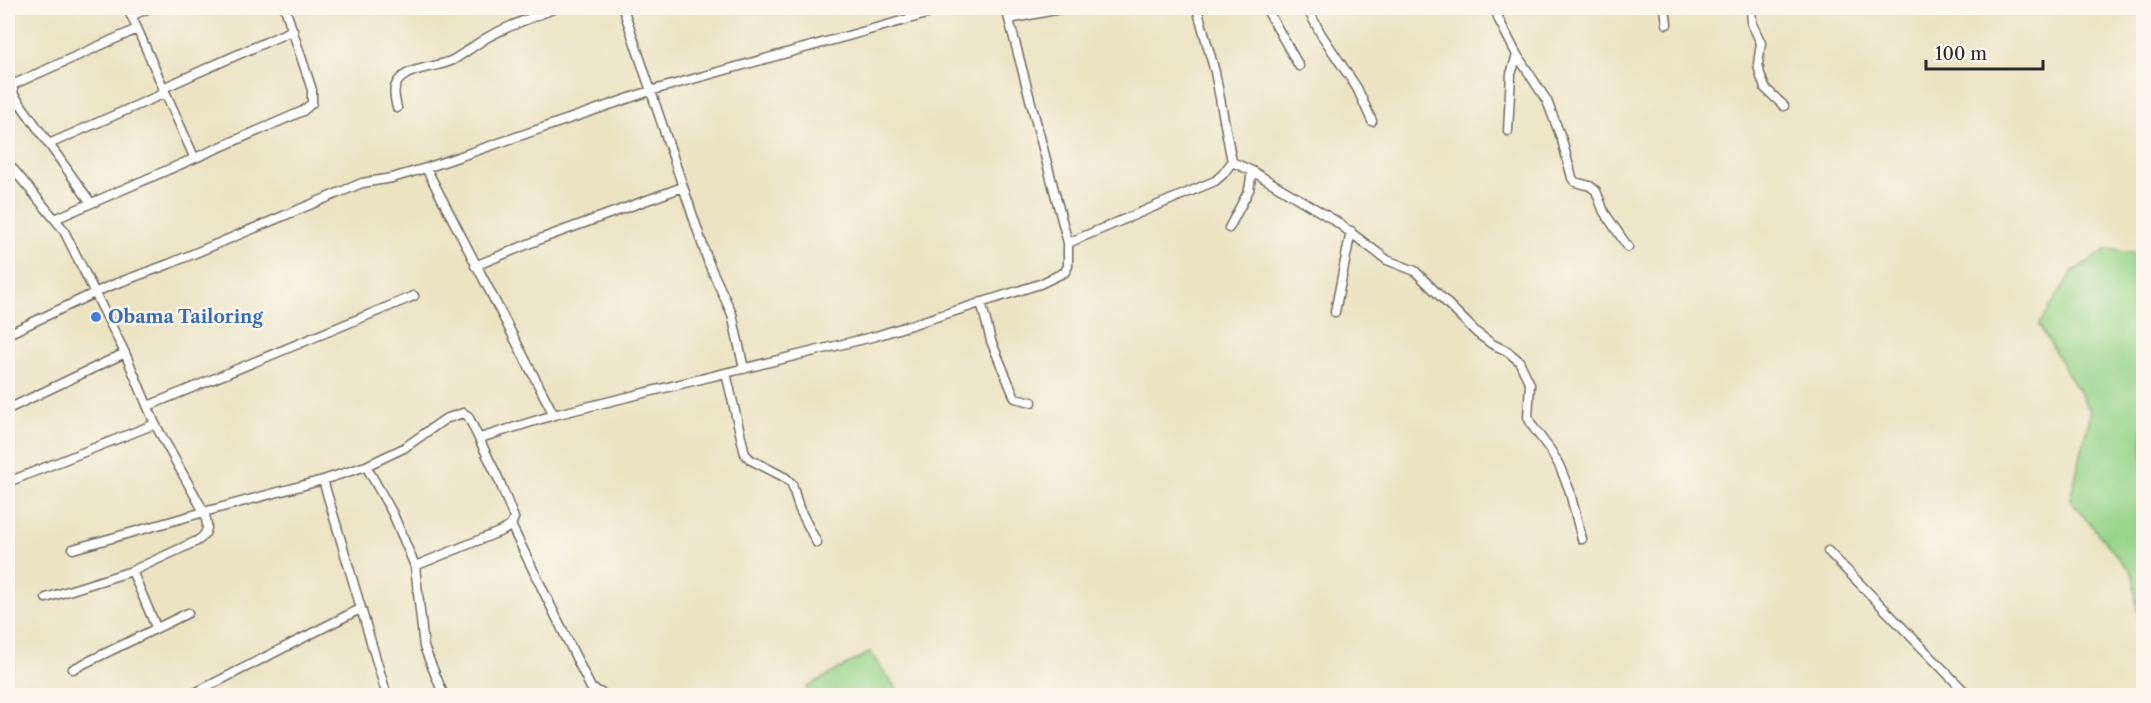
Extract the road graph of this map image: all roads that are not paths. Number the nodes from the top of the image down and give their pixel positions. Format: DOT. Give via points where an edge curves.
graph roads {
  1 [pos="149,8"];
  2 [pos="285,8"];
  3 [pos="556,8"];
  4 [pos="623,8"];
  5 [pos="948,8"];
  6 [pos="1006,8"];
  7 [pos="1065,8"];
  8 [pos="1197,8"];
  9 [pos="1266,8"];
  10 [pos="1307,8"];
  11 [pos="1495,8"];
  12 [pos="1665,8"];
  13 [pos="1751,8"];
  14 [pos="130,12"];
  15 [pos="1009,19"];
  16 [pos="1667,24"];
  17 [pos="137,29"];
  18 [pos="293,30"];
  19 [pos="1517,55"];
  20 [pos="1299,66"];
  21 [pos="164,90"];
  22 [pos="650,91"];
  23 [pos="1784,106"];
  24 [pos="398,108"];
  25 [pos="1372,121"];
  26 [pos="1508,131"];
  27 [pos="50,144"];
  28 [pos="194,157"];
  29 [pos="1232,162"];
  30 [pos="8,163"];
  31 [pos="426,168"];
  32 [pos="1252,171"];
  33 [pos="683,187"];
  34 [pos="92,203"];
  35 [pos="55,219"];
  36 [pos="1229,228"];
  37 [pos="1351,231"];
  38 [pos="1068,243"];
  39 [pos="1628,247"];
  40 [pos="475,266"];
  41 [pos="96,293"];
  42 [pos="414,296"];
  43 [pos="981,302"];
  44 [pos="1335,312"];
  45 [pos="8,334"];
  46 [pos="125,353"];
  47 [pos="744,369"];
  48 [pos="726,373"];
  49 [pos="1032,402"];
  50 [pos="148,406"];
  51 [pos="8,409"];
  52 [pos="554,416"];
  53 [pos="155,424"];
  54 [pos="480,438"];
  55 [pos="366,466"];
  56 [pos="323,480"];
  57 [pos="8,483"];
  58 [pos="204,512"];
  59 [pos="511,525"];
  60 [pos="1582,539"];
  61 [pos="817,543"];
  62 [pos="73,549"];
  63 [pos="1828,551"];
  64 [pos="414,566"];
  65 [pos="132,571"];
  66 [pos="46,598"];
  67 [pos="360,609"];
  68 [pos="188,613"];
  69 [pos="156,627"];
  70 [pos="73,669"];
  71 [pos="189,696"];
  72 [pos="387,696"];
  73 [pos="444,696"];
  74 [pos="607,696"];
  75 [pos="1969,696"];
  1 -- 14 [label="street"];
  2 -- 18 [label="street"];
  3 -- 24 [label="street" via="517,23 452,60 401,78 393,94"];
  4 -- 22 [label="street"];
  5 -- 22 [label="street"];
  6 -- 15 [label="street"];
  7 -- 15 [label="street"];
  8 -- 29 [label="street" via="1215,72"];
  9 -- 20 [label="street"];
  10 -- 25 [label="street" via="1357,88"];
  11 -- 19 [label="street"];
  12 -- 16 [label="street"];
  13 -- 23 [label="street" via="1752,24 1761,43 1760,74 1765,88"];
  14 -- 17 [label="street"];
  15 -- 38 [label="street"];
  17 -- 21 [label="street"];
  17 -- 27 [label="street" via="12,85 14,95"];
  18 -- 21 [label="street"];
  18 -- 28 [label="street" via="312,90 312,103 303,111"];
  19 -- 26 [label="street" via="1511,74"];
  19 -- 39 [label="street" via="1547,101 1572,178 1596,191 1604,212"];
  21 -- 27 [label="street"];
  21 -- 28 [label="street"];
  22 -- 31 [label="street"];
  22 -- 33 [label="street"];
  27 -- 34 [label="street"];
  28 -- 34 [label="street"];
  29 -- 32 [label="street"];
  29 -- 38 [label="street" via="1215,181"];
  30 -- 35 [label="street"];
  31 -- 40 [label="street"];
  31 -- 41 [label="street" via="362,183"];
  32 -- 36 [label="street" via="1249,190"];
  32 -- 37 [label="street"];
  33 -- 40 [label="street"];
  33 -- 47 [label="street" via="709,264 732,314"];
  34 -- 35 [label="street"];
  35 -- 41 [label="street"];
  37 -- 44 [label="street"];
  37 -- 60 [label="street" via="1387,260 1415,271 1477,333 1519,360 1530,384 1528,417 1564,477"];
  38 -- 43 [label="street" via="1065,272"];
  40 -- 52 [label="street"];
  41 -- 45 [label="street"];
  41 -- 46 [label="street"];
  42 -- 50 [label="street"];
  43 -- 47 [label="street" via="876,336"];
  43 -- 49 [label="street" via="1011,393 1015,398"];
  46 -- 50 [label="street"];
  46 -- 51 [label="street"];
  47 -- 48 [label="street"];
  48 -- 52 [label="street"];
  48 -- 61 [label="street" via="745,454 792,484"];
  50 -- 53 [label="street"];
  52 -- 54 [label="street"];
  53 -- 57 [label="street"];
  53 -- 58 [label="street"];
  54 -- 55 [label="street" via="468,417 456,414 404,448"];
  54 -- 59 [label="street" via="511,507"];
  55 -- 56 [label="street"];
  55 -- 64 [label="street" via="393,514"];
  56 -- 58 [label="street"];
  56 -- 67 [label="street"];
  58 -- 62 [label="street"];
  58 -- 65 [label="street" via="208,530 204,537"];
  59 -- 64 [label="street"];
  59 -- 74 [label="street" via="591,688"];
  63 -- 75 [label="street"];
  64 -- 73 [label="street" via="423,646"];
  65 -- 66 [label="street"];
  65 -- 69 [label="street"];
  67 -- 71 [label="street"];
  67 -- 72 [label="street"];
  68 -- 69 [label="street"];
  69 -- 70 [label="street"];
}
